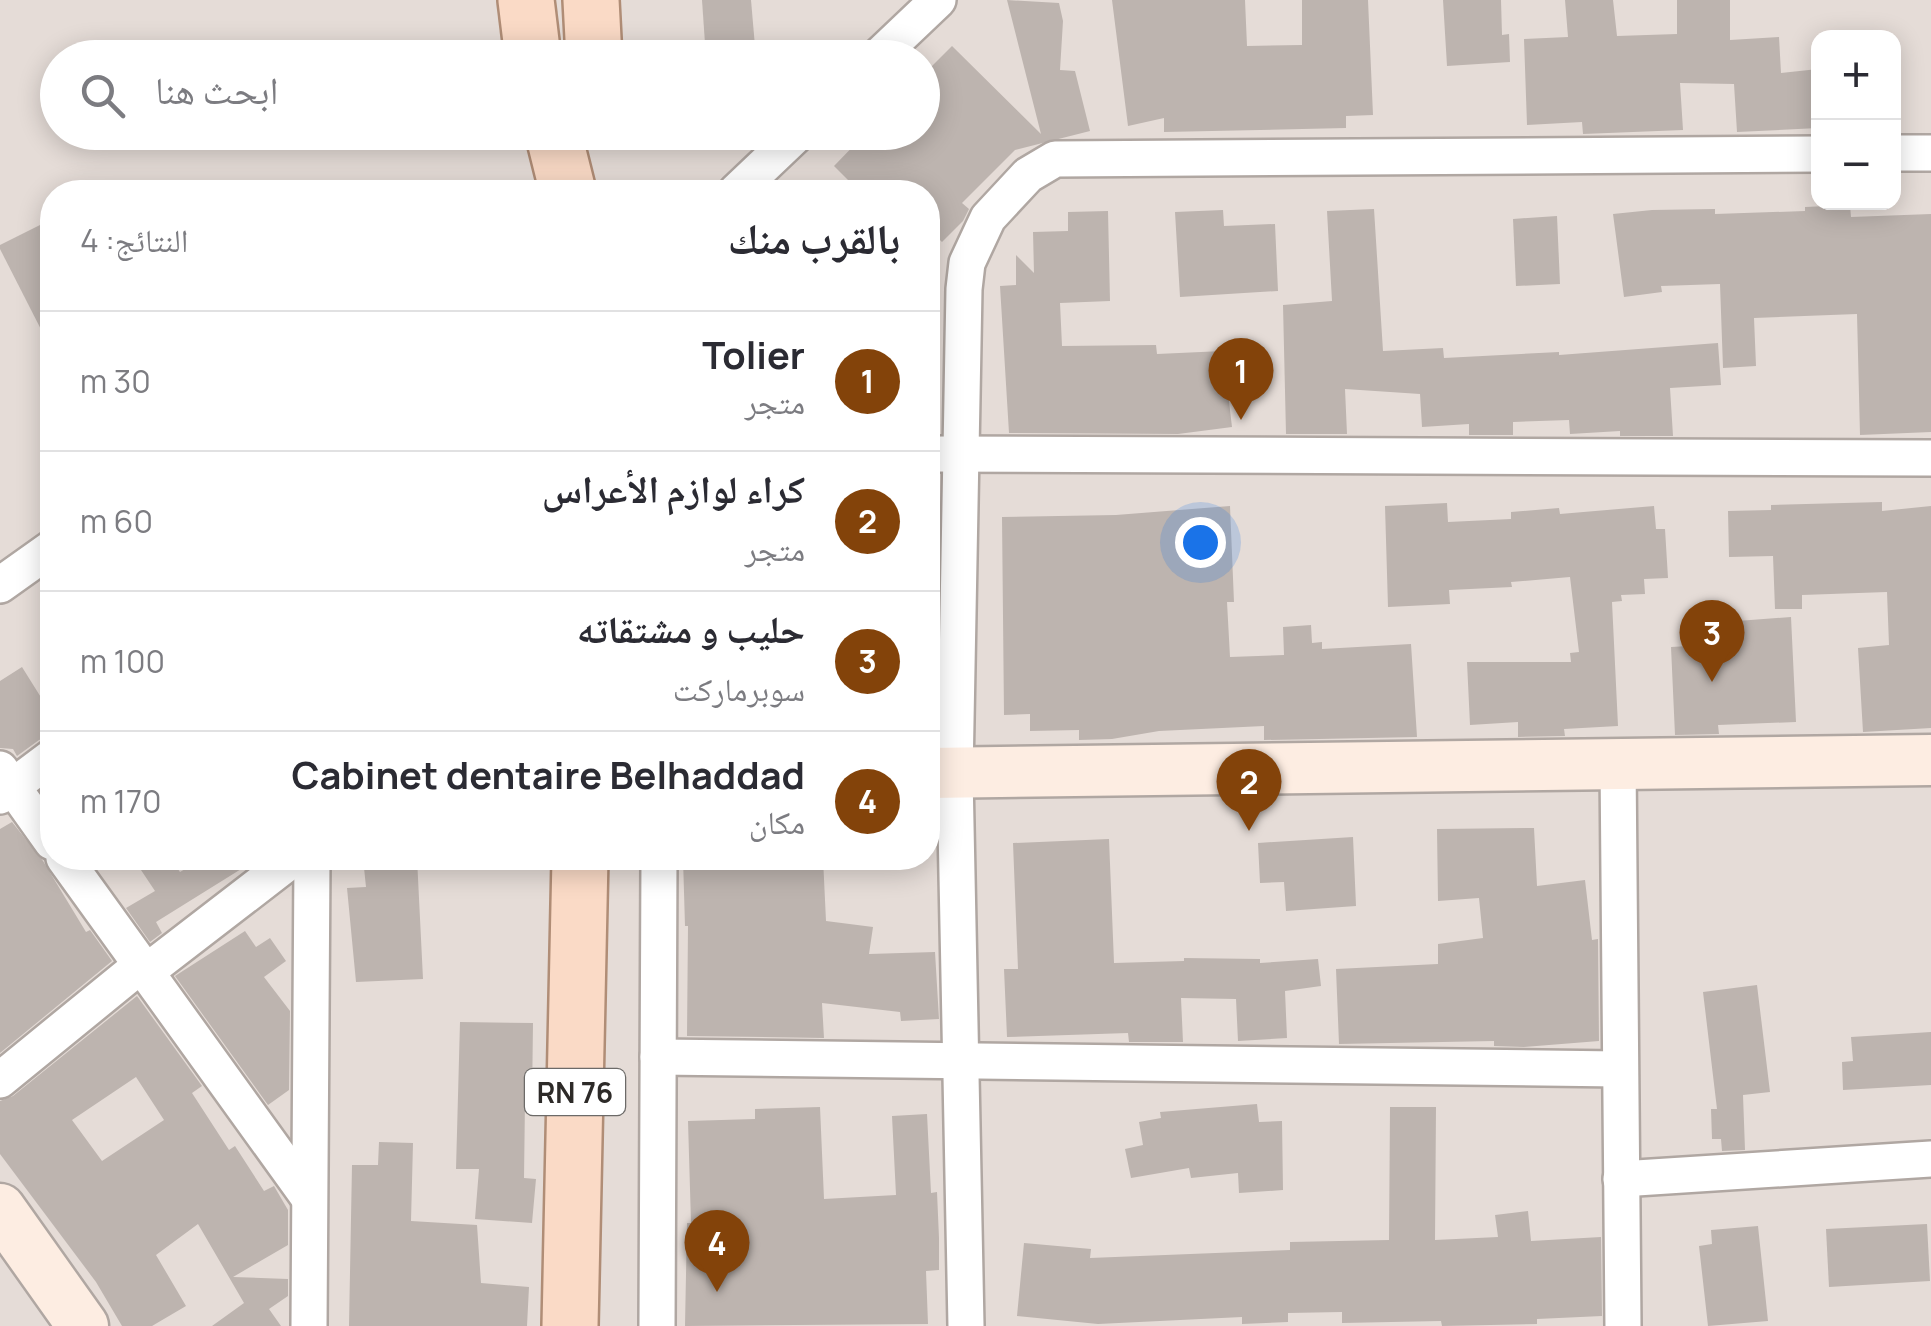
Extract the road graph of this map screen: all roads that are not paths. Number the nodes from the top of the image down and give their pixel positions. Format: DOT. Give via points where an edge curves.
graph roads {
  1 [pos="526,0"];
  2 [pos="590,0"];
  3 [pos="938,0"];
  4 [pos="532,40"];
  5 [pos="593,40"];
  6 [pos="897,40"];
  7 [pos="558,150"];
  8 [pos="576,150"];
  9 [pos="780,150"];
  10 [pos="1901,153"];
  11 [pos="1931,153"];
  12 [pos="1811,154"];
  13 [pos="565,180"];
  14 [pos="570,180"];
  15 [pos="749,180"];
  16 [pos="945,454"];
  17 [pos="1931,458"];
  18 [pos="40,556"];
  19 [pos="0,584"];
  20 [pos="1931,760"];
  21 [pos="1618,762"];
  22 [pos="40,764"];
  23 [pos="942,774"];
  24 [pos="4,784"];
  25 [pos="40,828"];
  26 [pos="73,870"];
  27 [pos="278,870"];
  28 [pos="312,870"];
  29 [pos="580,870"];
  30 [pos="659,870"];
  31 [pos="144,968"];
  32 [pos="658,1056"];
  33 [pos="963,1060"];
  34 [pos="1619,1068"];
  35 [pos="0,1080"];
  36 [pos="1931,1159"];
  37 [pos="1620,1178"];
  38 [pos="309,1198"];
  39 [pos="0,1209"];
  40 [pos="83,1326"];
  41 [pos="309,1326"];
  42 [pos="570,1326"];
  43 [pos="656,1326"];
  44 [pos="966,1326"];
  45 [pos="1622,1326"];
  1 -- 4 [label="main road"];
  2 -- 5 [label="main road"];
  3 -- 6 [label="street"];
  7 -- 13 [label="main road"];
  8 -- 14 [label="main road"];
  9 -- 15 [label="street"];
  10 -- 11 [label="street"];
  12 -- 16 [label="street" via="1055,159 1008,193 968,263 962,356"];
  16 -- 17 [label="street"];
  16 -- 23 [label="street"];
  18 -- 19 [label="street"];
  20 -- 21 [label="main road"];
  21 -- 23 [label="main road"];
  21 -- 34 [label="street"];
  22 -- 24 [label="street"];
  23 -- 33 [label="street"];
  24 -- 25 [label="street"];
  26 -- 31 [label="street"];
  27 -- 31 [label="street"];
  28 -- 38 [label="street"];
  29 -- 42 [label="main road, RN 76"];
  30 -- 32 [label="street"];
  31 -- 35 [label="street"];
  31 -- 38 [label="street"];
  32 -- 33 [label="street"];
  32 -- 43 [label="street"];
  33 -- 34 [label="street"];
  33 -- 44 [label="street"];
  34 -- 37 [label="street"];
  36 -- 37 [label="street"];
  37 -- 45 [label="street"];
  38 -- 41 [label="street"];
  39 -- 40 [label="main road"];
}
